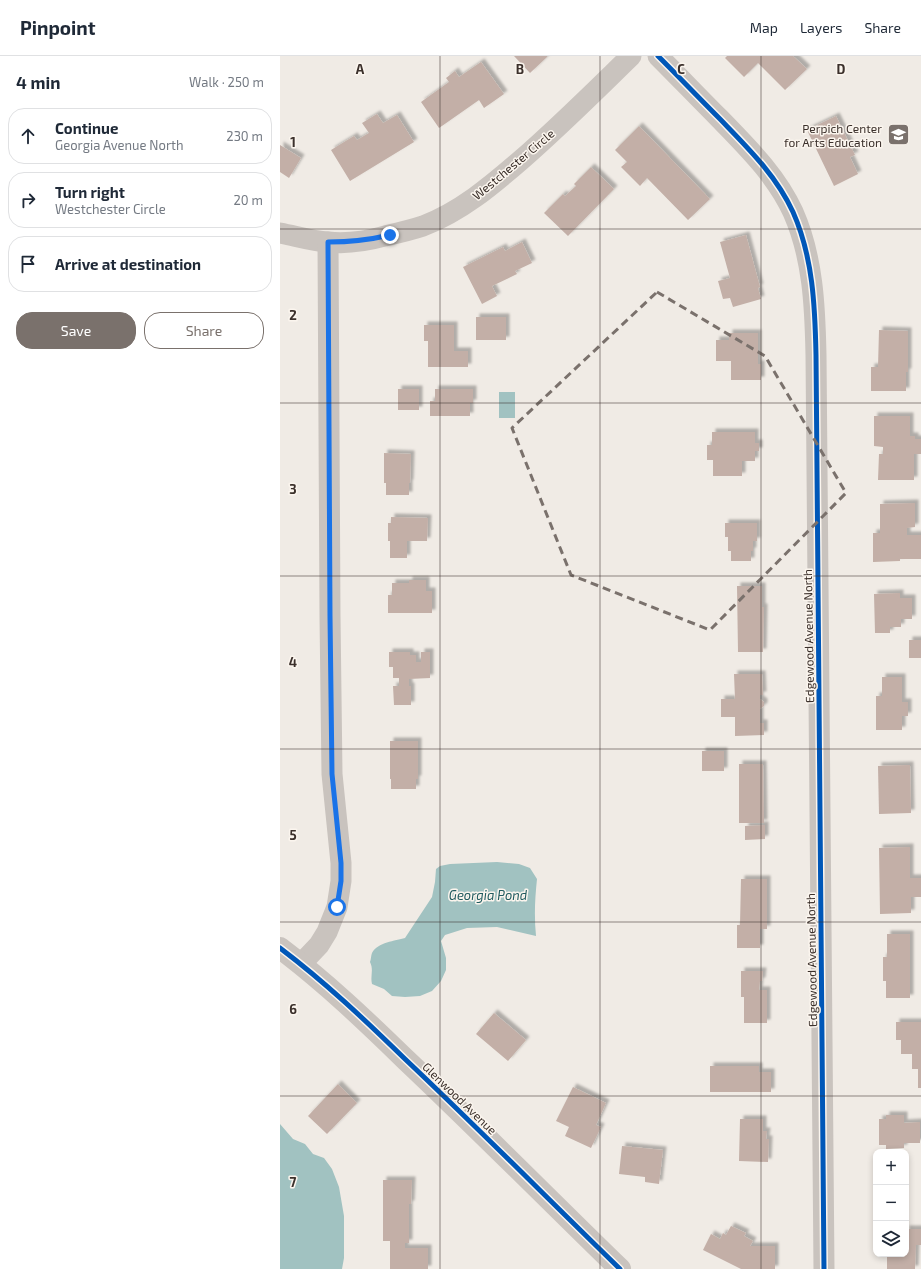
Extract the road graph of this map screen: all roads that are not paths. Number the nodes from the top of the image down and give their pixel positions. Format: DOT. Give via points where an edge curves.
graph roads {
  1 [pos="631,56"];
  2 [pos="658,56"];
  3 [pos="280,234"];
  4 [pos="328,242"];
  5 [pos="280,948"];
  6 [pos="301,964"];
  7 [pos="620,1269"];
  8 [pos="824,1269"];
  1 -- 4 [label="street, Westchester Circle" via="544,140 490,186 456,209 408,231 372,240"];
  2 -- 8 [label="street, Edgewood Avenue North" via="746,145 772,177 792,212 806,252 810,273 816,355"];
  3 -- 4 [label="street, Westchester Circle"];
  4 -- 6 [label="street" via="332,766 341,881 333,921 319,945"];
  5 -- 6 [label="street, Glenwood Avenue"];
  6 -- 7 [label="street, Glenwood Avenue" via="429,1081"];
}
